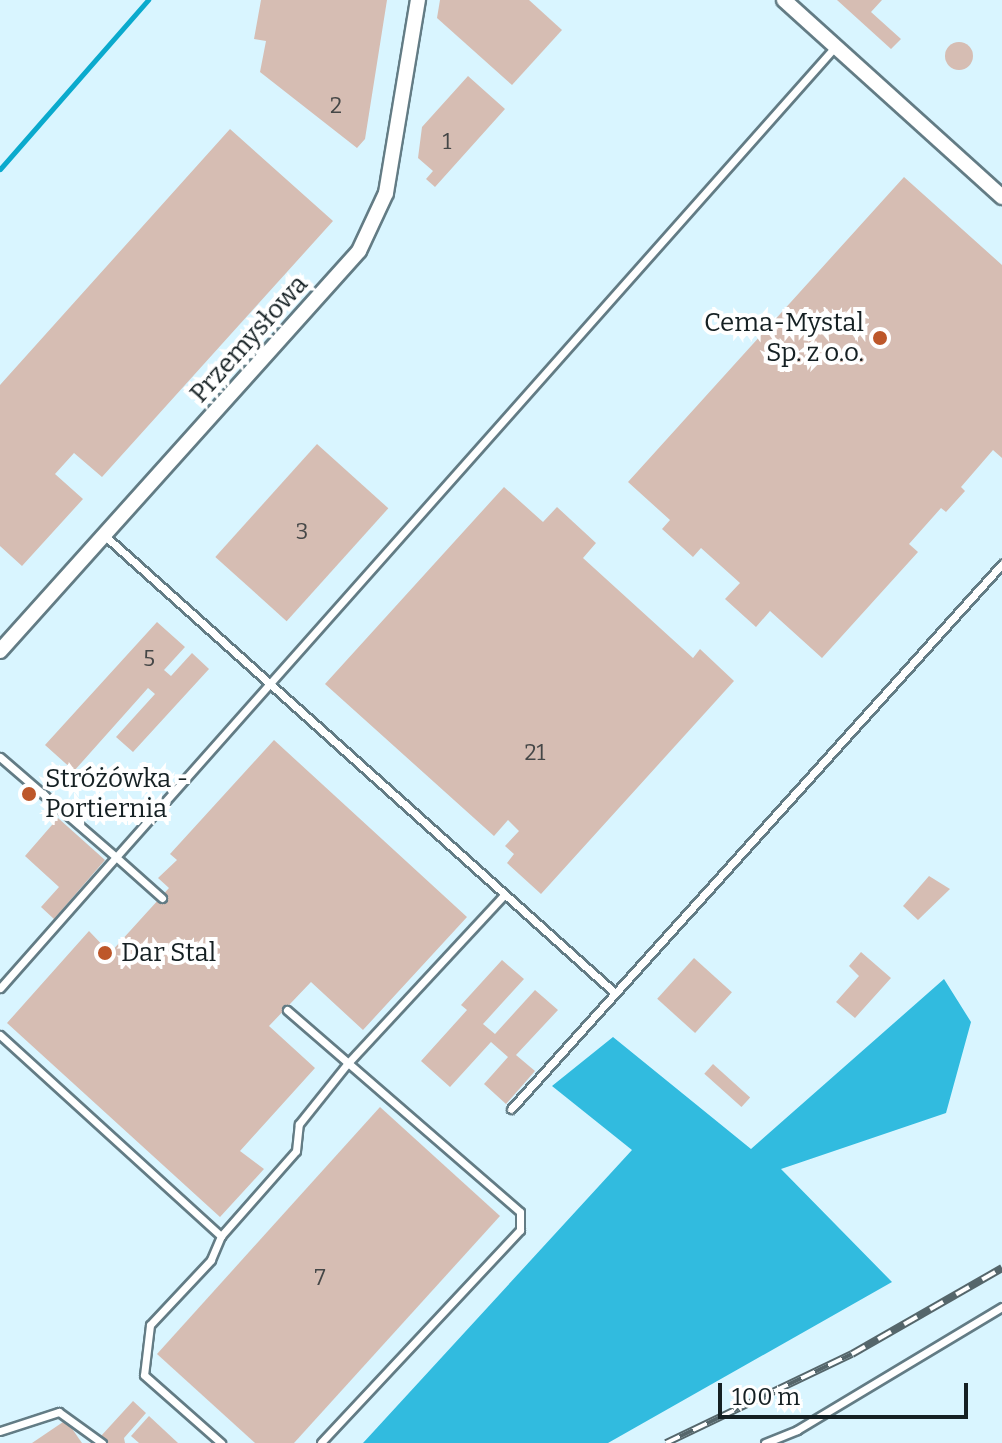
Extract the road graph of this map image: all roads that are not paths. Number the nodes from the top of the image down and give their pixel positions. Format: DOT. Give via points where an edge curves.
graph roads {
  1 [pos="418,0"];
  2 [pos="784,0"];
  3 [pos="835,47"];
  4 [pos="1002,197"];
  5 [pos="104,535"];
  6 [pos="1002,564"];
  7 [pos="0,651"];
  8 [pos="270,682"];
  9 [pos="0,757"];
  10 [pos="116,857"];
  11 [pos="503,896"];
  12 [pos="162,898"];
  13 [pos="0,988"];
  14 [pos="615,993"];
  15 [pos="287,1010"];
  16 [pos="0,1035"];
  17 [pos="347,1064"];
  18 [pos="511,1109"];
  19 [pos="221,1236"];
  20 [pos="1002,1307"];
  21 [pos="0,1431"];
  22 [pos="102,1443"];
  23 [pos="221,1443"];
  24 [pos="321,1443"];
  25 [pos="765,1443"];
  1 -- 5 [label="street, Przemysłowa" via="391,171 364,243"];
  2 -- 3 [label="street"];
  3 -- 4 [label="street"];
  3 -- 8 [label="lane"];
  5 -- 7 [label="street, Przemysłowa"];
  5 -- 8 [label="lane"];
  6 -- 14 [label="lane"];
  8 -- 10 [label="lane"];
  8 -- 11 [label="lane"];
  9 -- 10 [label="lane"];
  10 -- 12 [label="lane"];
  10 -- 13 [label="lane"];
  11 -- 14 [label="lane"];
  11 -- 17 [label="lane"];
  14 -- 18 [label="lane"];
  15 -- 17 [label="lane"];
  16 -- 19 [label="lane"];
  17 -- 19 [label="lane" via="299,1124 296,1151"];
  17 -- 24 [label="lane" via="520,1212 520,1230"];
  19 -- 23 [label="lane" via="211,1260 150,1325 144,1375"];
  20 -- 25 [label="lane" via="797,1430"];
  21 -- 22 [label="lane" via="59,1412"];
}
